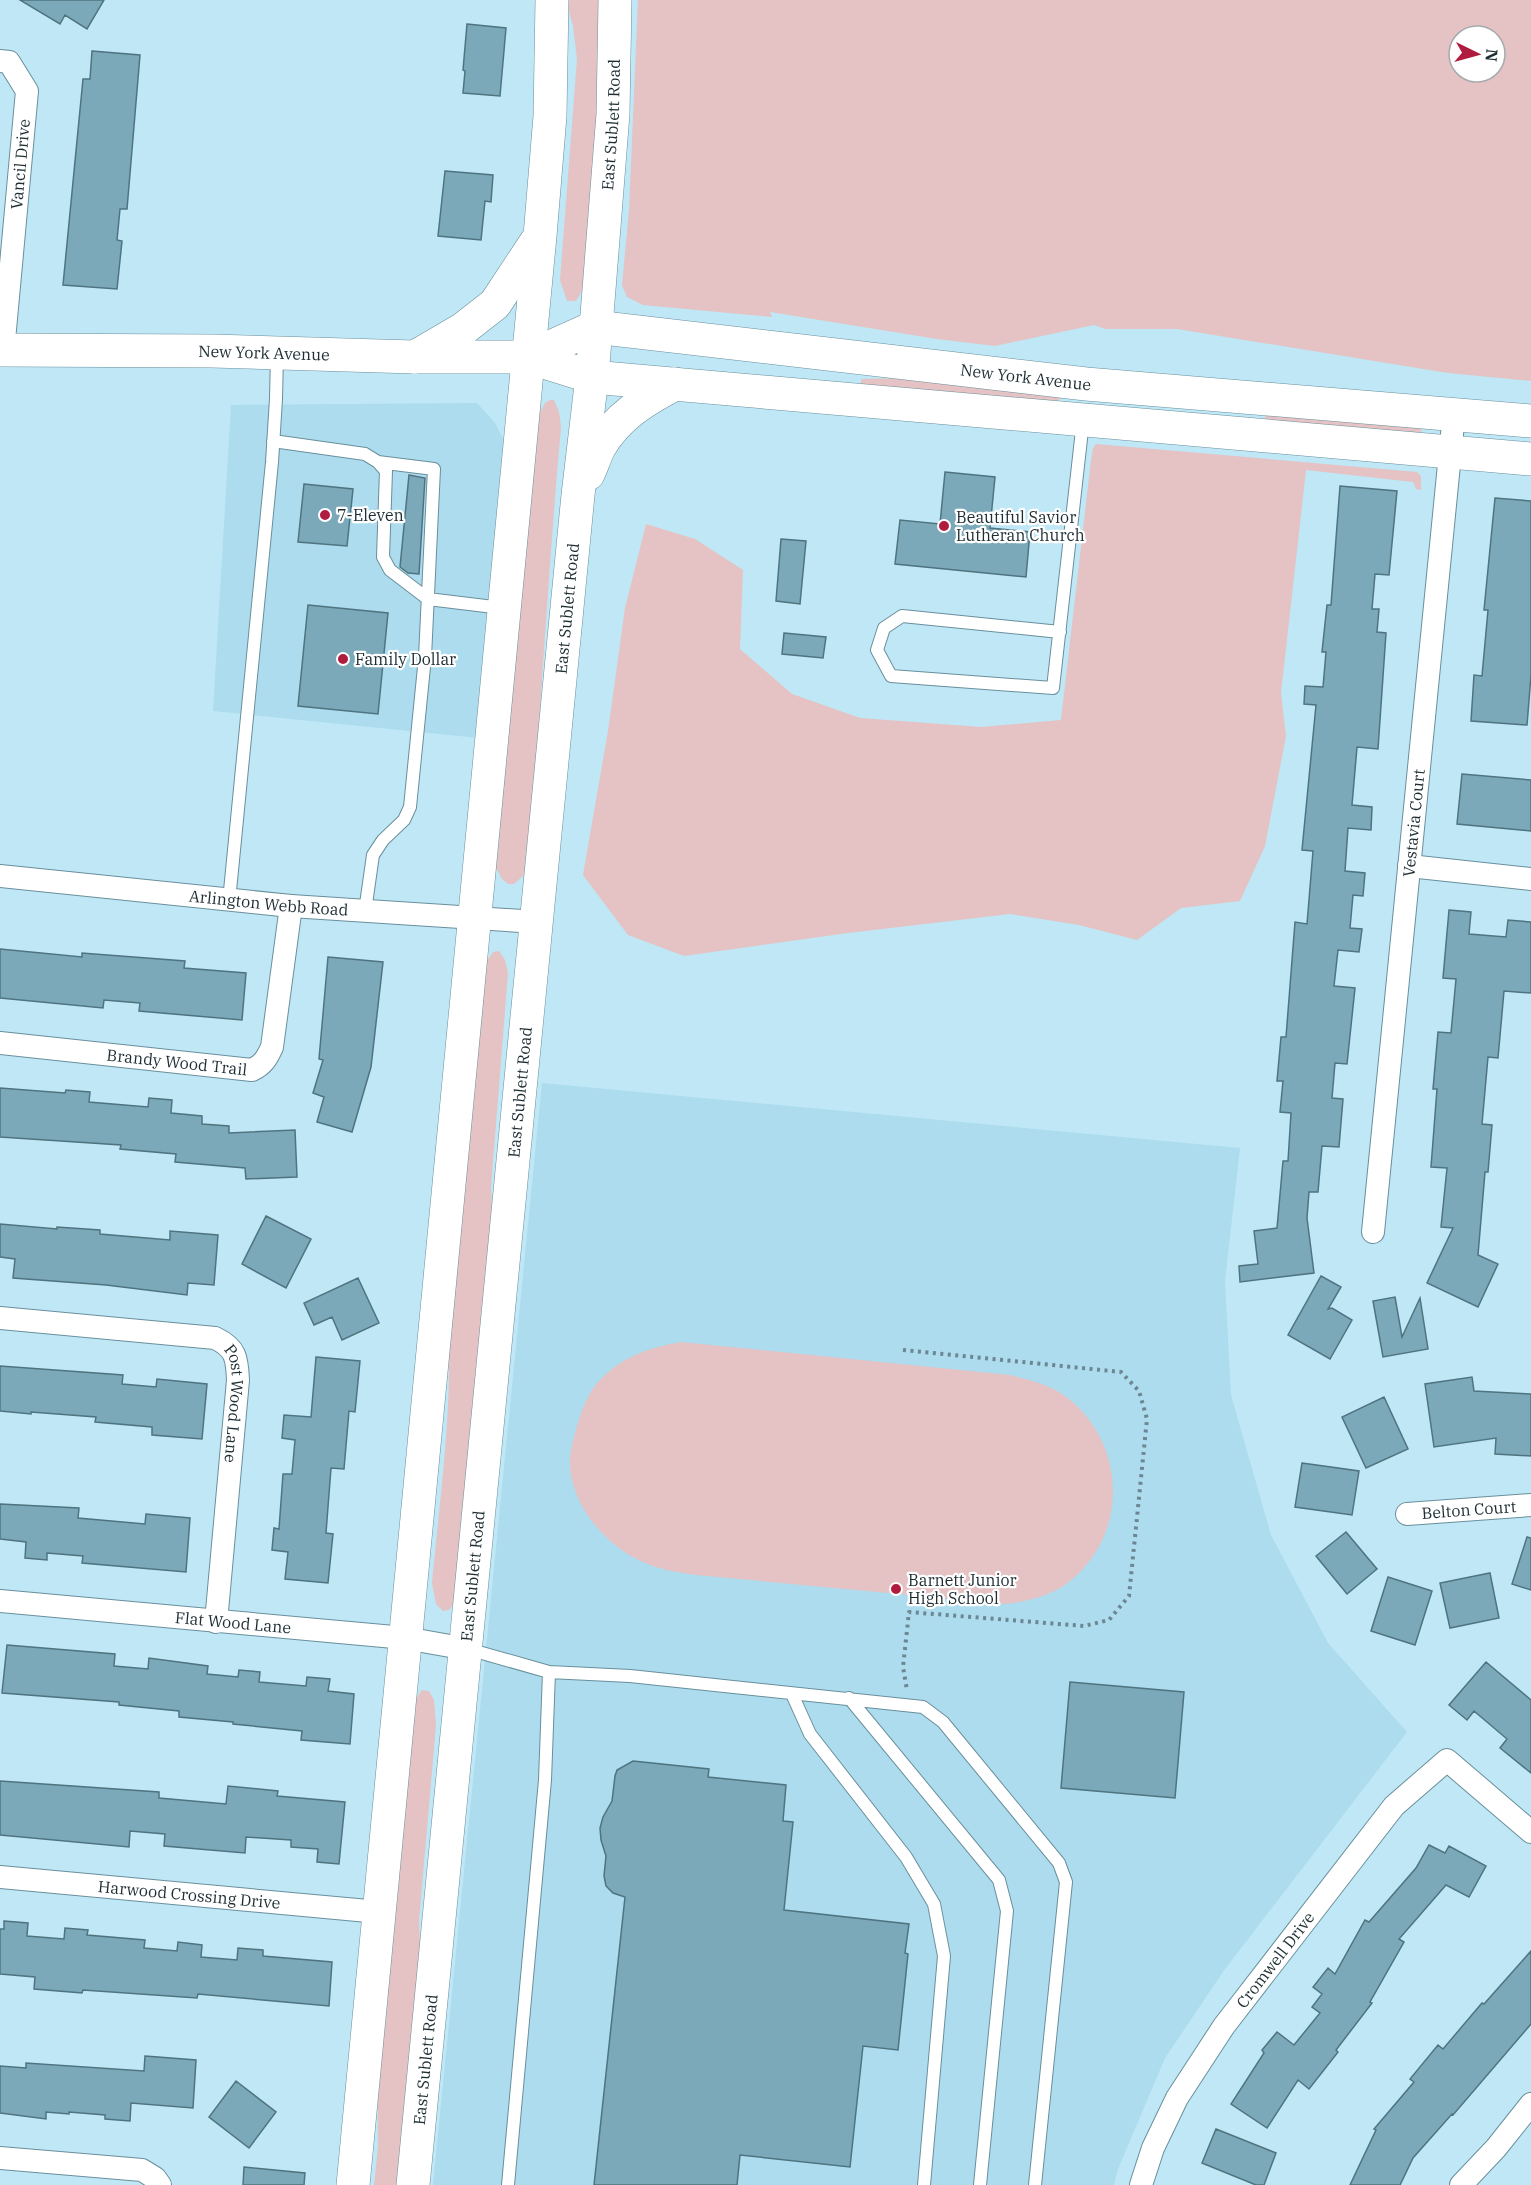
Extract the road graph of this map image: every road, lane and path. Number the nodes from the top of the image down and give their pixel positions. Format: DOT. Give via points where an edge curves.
graph roads {
  1 [pos="552,0"];
  2 [pos="615,0"];
  3 [pos="0,62"];
  4 [pos="540,236"];
  5 [pos="594,327"];
  6 [pos="2,351"];
  7 [pos="277,353"];
  8 [pos="414,357"];
  9 [pos="528,357"];
  10 [pos="592,377"];
  11 [pos="675,384"];
  12 [pos="1086,384"];
  13 [pos="1454,414"];
  14 [pos="1083,419"];
  15 [pos="1531,421"];
  16 [pos="273,441"];
  17 [pos="1450,452"];
  18 [pos="1531,459"];
  19 [pos="378,462"];
  20 [pos="578,495"];
  21 [pos="428,599"];
  22 [pos="504,608"];
  23 [pos="1060,632"];
  24 [pos="1409,866"];
  25 [pos="0,876"];
  26 [pos="1531,879"];
  27 [pos="229,901"];
  28 [pos="291,906"];
  29 [pos="365,911"];
  30 [pos="474,917"];
  31 [pos="537,922"];
  32 [pos="0,1043"];
  33 [pos="1373,1232"];
  34 [pos="0,1318"];
  35 [pos="903,1350"];
  36 [pos="1531,1505"];
  37 [pos="1407,1514"];
  38 [pos="0,1601"];
  39 [pos="216,1622"];
  40 [pos="405,1638"];
  41 [pos="467,1649"];
  42 [pos="549,1672"];
  43 [pos="792,1694"];
  44 [pos="849,1698"];
  45 [pos="910,1706"];
  46 [pos="1531,1832"];
  47 [pos="0,1877"];
  48 [pos="379,1912"];
  49 [pos="1531,2104"];
  50 [pos="0,2158"];
  51 [pos="160,2185"];
  52 [pos="353,2185"];
  53 [pos="412,2185"];
  54 [pos="508,2185"];
  55 [pos="924,2185"];
  56 [pos="980,2185"];
  57 [pos="1035,2185"];
  58 [pos="1141,2185"];
  59 [pos="1461,2185"];
  1 -- 4 [label="main road" via="550,116"];
  2 -- 5 [label="main road, East Sublett Road" via="613,114"];
  3 -- 6 [label="street, Vancil Drive" via="9,62 27,91"];
  4 -- 8 [label="main road" via="495,304 464,329"];
  4 -- 9 [label="main road"];
  5 -- 9 [label="main road, New York Avenue"];
  5 -- 10 [label="main road, East Sublett Road"];
  5 -- 12 [label="main road, New York Avenue"];
  6 -- 7 [label="main road, New York Avenue"];
  7 -- 8 [label="main road, New York Avenue"];
  7 -- 16 [label="lane"];
  8 -- 9 [label="main road, New York Avenue"];
  9 -- 10 [label="main road, New York Avenue"];
  9 -- 22 [label="main road"];
  10 -- 11 [label="main road, New York Avenue"];
  10 -- 20 [label="main road, East Sublett Road"];
  11 -- 14 [label="main road, New York Avenue"];
  11 -- 20 [label="main road" via="628,412 611,431"];
  12 -- 13 [label="main road, New York Avenue"];
  12 -- 14 [label="main road"];
  13 -- 15 [label="main road, New York Avenue"];
  13 -- 17 [label="street, Vestavia Court"];
  14 -- 17 [label="main road, New York Avenue"];
  14 -- 23 [label="lane"];
  16 -- 19 [label="lane" via="365,454"];
  16 -- 27 [label="lane"];
  17 -- 18 [label="main road, New York Avenue"];
  17 -- 24 [label="street, Vestavia Court"];
  19 -- 21 [label="lane" via="386,471 382,557 390,570"];
  19 -- 21 [label="lane" via="434,469"];
  20 -- 31 [label="main road, East Sublett Road"];
  21 -- 22 [label="lane"];
  21 -- 29 [label="lane" via="410,807 404,820 373,855"];
  22 -- 30 [label="main road"];
  23 -- 23 [label="lane" via="1053,688 891,676 877,650 884,628 902,616"];
  24 -- 26 [label="street"];
  24 -- 33 [label="street, Vestavia Court"];
  25 -- 27 [label="street, Arlington Webb Road"];
  27 -- 28 [label="street, Arlington Webb Road"];
  28 -- 29 [label="street, Arlington Webb Road"];
  28 -- 32 [label="street, Brandy Wood Trail" via="273,1047 260,1066 252,1070"];
  29 -- 30 [label="street, Arlington Webb Road"];
  30 -- 31 [label="street, Arlington Webb Road"];
  30 -- 40 [label="main road"];
  31 -- 41 [label="main road, East Sublett Road"];
  34 -- 39 [label="street, Post Wood Lane" via="215,1338 227,1343 234,1352 238,1380"];
  35 -- 45 [label="path" via="1121,1372 1139,1391 1147,1419 1129,1596 1109,1620 1083,1626 909,1612 903,1667"];
  36 -- 37 [label="street, Belton Court"];
  38 -- 39 [label="street, Flat Wood Lane"];
  39 -- 40 [label="street, Flat Wood Lane"];
  40 -- 41 [label="street, Flat Wood Lane"];
  40 -- 48 [label="main road"];
  41 -- 42 [label="lane"];
  41 -- 53 [label="main road, East Sublett Road"];
  42 -- 43 [label="lane" via="630,1676"];
  42 -- 54 [label="lane" via="545,1780"];
  43 -- 44 [label="lane"];
  43 -- 55 [label="lane" via="810,1734 906,1857 934,1904 944,1956"];
  44 -- 45 [label="lane"];
  44 -- 56 [label="lane" via="999,1880 1007,1911"];
  45 -- 57 [label="lane" via="923,1707 943,1722 1059,1863 1066,1882"];
  46 -- 58 [label="street, Cromwell Drive" via="1447,1760 1394,1806 1224,2026 1177,2098 1153,2148"];
  47 -- 48 [label="street, Harwood Crossing Drive"];
  48 -- 52 [label="main road"];
  49 -- 59 [label="street"];
  50 -- 51 [label="street" via="142,2170"];
}
